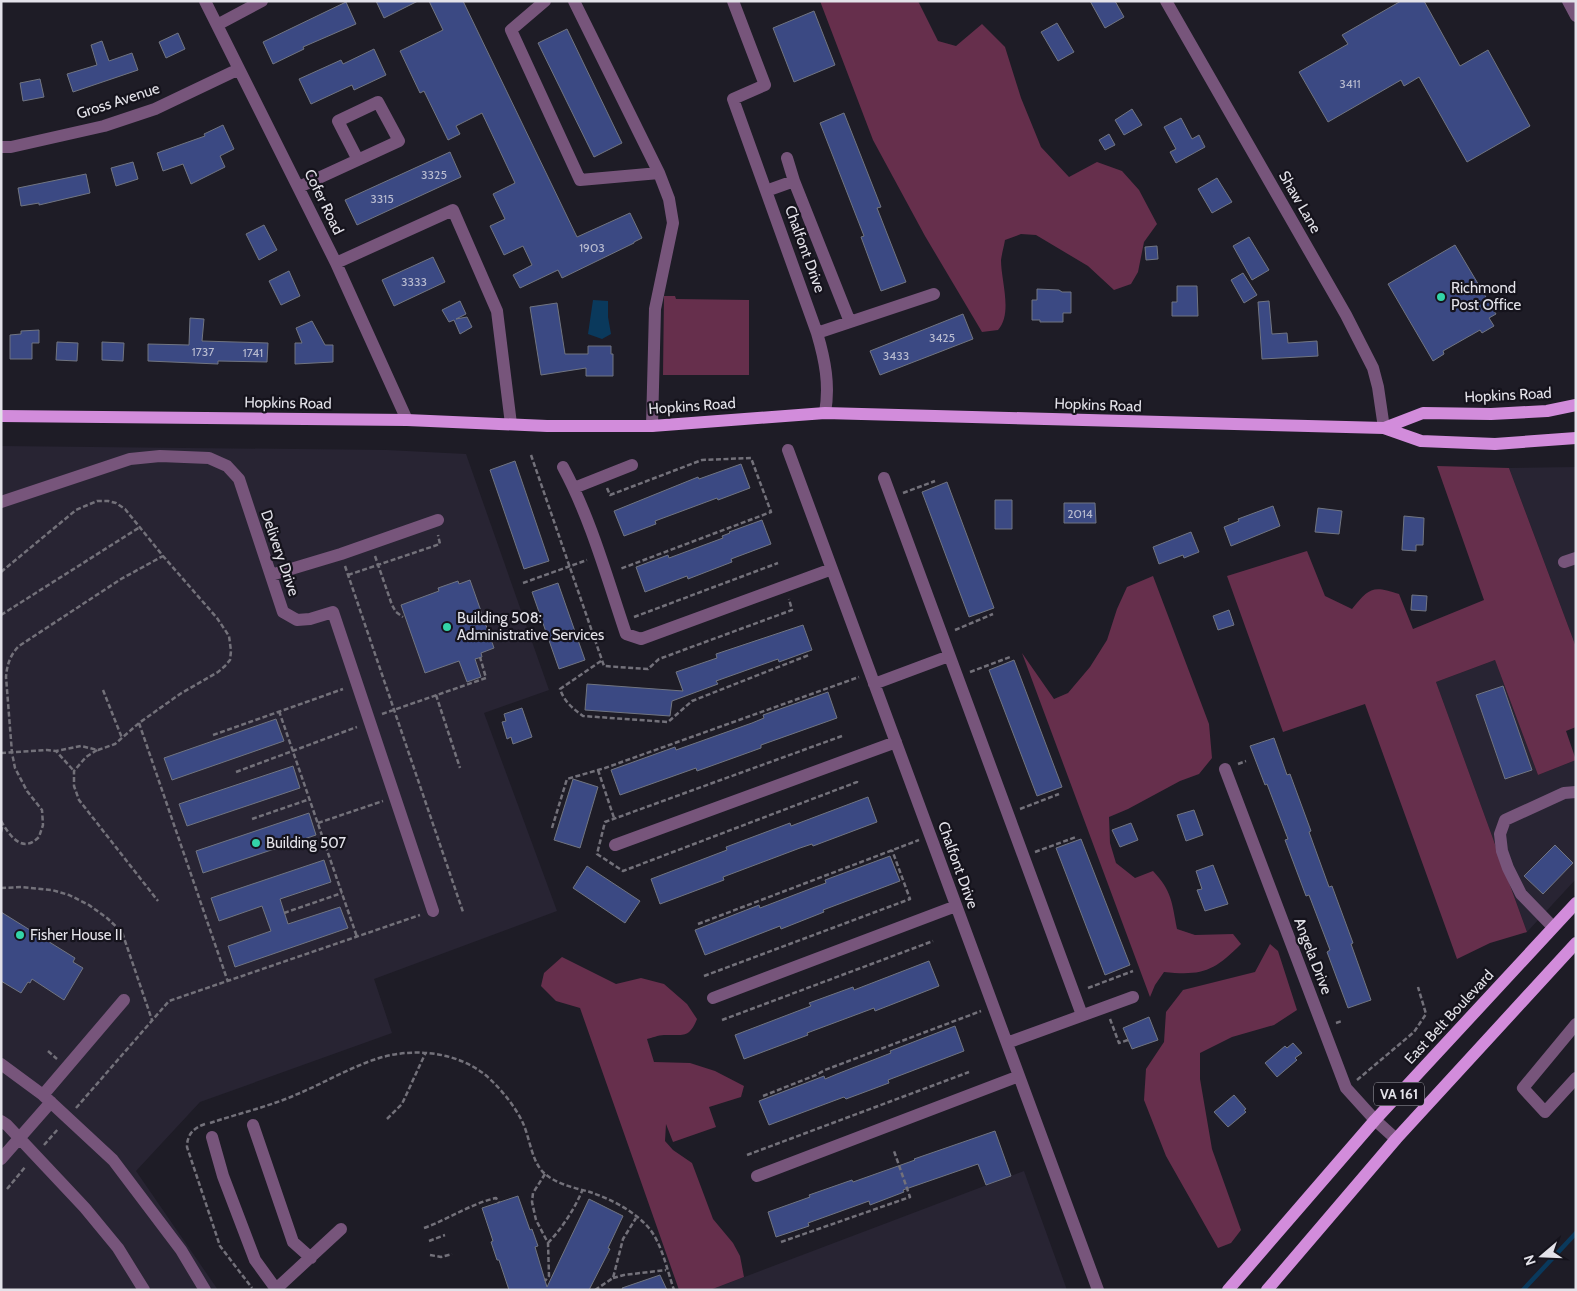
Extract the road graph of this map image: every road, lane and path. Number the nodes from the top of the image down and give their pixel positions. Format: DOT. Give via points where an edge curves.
graph roads {
  1 [pos="205,1"];
  2 [pos="262,1"];
  3 [pos="545,1"];
  4 [pos="574,1"];
  5 [pos="733,1"];
  6 [pos="1166,1"];
  7 [pos="1568,1"];
  8 [pos="1576,16"];
  9 [pos="216,25"];
  10 [pos="240,69"];
  11 [pos="1,147"];
  12 [pos="787,158"];
  13 [pos="358,160"];
  14 [pos="659,173"];
  15 [pos="794,181"];
  16 [pos="299,187"];
  17 [pos="766,191"];
  18 [pos="336,263"];
  19 [pos="934,294"];
  20 [pos="850,322"];
  21 [pos="818,333"];
  22 [pos="1576,405"];
  23 [pos="825,413"];
  24 [pos="1,416"];
  25 [pos="407,420"];
  26 [pos="511,424"];
  27 [pos="652,426"];
  28 [pos="1384,428"];
  29 [pos="1576,438"];
  30 [pos="788,450"];
  31 [pos="531,455"];
  32 [pos="632,465"];
  33 [pos="563,467"];
  34 [pos="884,478"];
  35 [pos="935,481"];
  36 [pos="574,488"];
  37 [pos="609,494"];
  38 [pos="898,494"];
  39 [pos="1,502"];
  40 [pos="438,520"];
  41 [pos="140,527"];
  42 [pos="440,542"];
  43 [pos="163,556"];
  44 [pos="590,559"];
  45 [pos="377,560"];
  46 [pos="777,564"];
  47 [pos="378,565"];
  48 [pos="569,566"];
  49 [pos="832,569"];
  50 [pos="617,570"];
  51 [pos="1,572"];
  52 [pos="271,575"];
  53 [pos="523,583"];
  54 [pos="787,595"];
  55 [pos="1,615"];
  56 [pos="992,615"];
  57 [pos="403,617"];
  58 [pos="634,617"];
  59 [pos="952,631"];
  60 [pos="809,656"];
  61 [pos="949,656"];
  62 [pos="1008,657"];
  63 [pos="480,658"];
  64 [pos="602,661"];
  65 [pos="968,673"];
  66 [pos="856,678"];
  67 [pos="874,684"];
  68 [pos="345,688"];
  69 [pos="103,690"];
  70 [pos="436,695"];
  71 [pos="394,709"];
  72 [pos="279,711"];
  73 [pos="380,714"];
  74 [pos="139,723"];
  75 [pos="358,727"];
  76 [pos="213,735"];
  77 [pos="122,738"];
  78 [pos="896,742"];
  79 [pos="98,750"];
  80 [pos="293,750"];
  81 [pos="56,751"];
  82 [pos="12,752"];
  83 [pos="1,753"];
  84 [pos="460,768"];
  85 [pos="1225,769"];
  86 [pos="598,770"];
  87 [pos="74,771"];
  88 [pos="236,772"];
  89 [pos="1576,792"];
  90 [pos="1059,795"];
  91 [pos="310,799"];
  92 [pos="383,801"];
  93 [pos="1019,810"];
  94 [pos="614,818"];
  95 [pos="252,819"];
  96 [pos="2,822"];
  97 [pos="318,824"];
  98 [pos="552,828"];
  99 [pos="1,832"];
  100 [pos="1075,836"];
  101 [pos="920,840"];
  102 [pos="615,845"];
  103 [pos="1033,847"];
  104 [pos="892,850"];
  105 [pos="1,888"];
  106 [pos="342,893"];
  107 [pos="158,901"];
  108 [pos="1576,903"];
  109 [pos="956,906"];
  110 [pos="434,911"];
  111 [pos="463,912"];
  112 [pos="284,913"];
  113 [pos="698,924"];
  114 [pos="1553,927"];
  115 [pos="357,937"];
  116 [pos="933,941"];
  117 [pos="1576,944"];
  118 [pos="1133,971"];
  119 [pos="706,976"];
  120 [pos="228,982"];
  121 [pos="1418,987"];
  122 [pos="1088,988"];
  123 [pos="1133,997"];
  124 [pos="713,998"];
  125 [pos="124,1000"];
  126 [pos="982,1010"];
  127 [pos="1082,1015"];
  128 [pos="1109,1018"];
  129 [pos="152,1020"];
  130 [pos="722,1020"];
  131 [pos="1576,1024"];
  132 [pos="1128,1040"];
  133 [pos="1007,1043"];
  134 [pos="48,1051"];
  135 [pos="425,1054"];
  136 [pos="59,1061"];
  137 [pos="1,1064"];
  138 [pos="969,1072"];
  139 [pos="1020,1076"];
  140 [pos="1576,1078"];
  141 [pos="1346,1088"];
  142 [pos="764,1096"];
  143 [pos="47,1099"];
  144 [pos="74,1110"];
  145 [pos="387,1119"];
  146 [pos="1376,1120"];
  147 [pos="1,1121"];
  148 [pos="253,1125"];
  149 [pos="59,1128"];
  150 [pos="212,1137"];
  151 [pos="19,1138"];
  152 [pos="1396,1139"];
  153 [pos="43,1146"];
  154 [pos="894,1151"];
  155 [pos="748,1155"];
  156 [pos="1,1159"];
  157 [pos="31,1161"];
  158 [pos="545,1174"];
  159 [pos="756,1176"];
  160 [pos="6,1189"];
  161 [pos="582,1190"];
  162 [pos="499,1203"];
  163 [pos="637,1218"];
  164 [pos="424,1228"];
  165 [pos="341,1229"];
  166 [pos="445,1236"];
  167 [pos="429,1242"];
  168 [pos="781,1242"];
  169 [pos="548,1243"];
  170 [pos="452,1254"];
  171 [pos="430,1255"];
  172 [pos="311,1258"];
  173 [pos="667,1270"];
  174 [pos="613,1278"];
  175 [pos="545,1281"];
  176 [pos="252,1288"];
  177 [pos="144,1290"];
  178 [pos="205,1290"];
  179 [pos="275,1290"];
  180 [pos="595,1290"];
  181 [pos="674,1290"];
  182 [pos="1098,1290"];
  183 [pos="1228,1290"];
  184 [pos="1267,1290"];
  1 -- 9 [label="street, Cofer Road"];
  2 -- 9 [label="street"];
  3 -- 14 [label="street" via="511,30 580,180"];
  4 -- 14 [label="street"];
  5 -- 17 [label="street, Chalfont Drive" via="765,85 733,99"];
  6 -- 28 [label="street, Shaw Lane" via="1346,315 1373,368"];
  7 -- 8 [label="street"];
  9 -- 10 [label="street, Cofer Road"];
  10 -- 11 [label="street, Gross Avenue" via="155,109 104,126"];
  10 -- 16 [label="street, Cofer Road"];
  12 -- 15 [label="street"];
  13 -- 13 [label="street" via="399,141 378,102 338,121"];
  13 -- 16 [label="street"];
  14 -- 27 [label="street" via="674,223 655,309"];
  15 -- 17 [label="street"];
  15 -- 20 [label="street"];
  16 -- 18 [label="street, Cofer Road"];
  17 -- 21 [label="street, Chalfont Drive"];
  18 -- 25 [label="street, Cofer Road"];
  18 -- 26 [label="street" via="452,210 497,311"];
  19 -- 20 [label="street"];
  20 -- 21 [label="street"];
  21 -- 23 [label="street, Chalfont Drive" via="825,359 828,396"];
  22 -- 28 [label="main road, Hopkins Road" via="1547,411 1491,414 1423,413"];
  23 -- 27 [label="main road, Hopkins Road"];
  23 -- 28 [label="main road, Hopkins Road"];
  24 -- 25 [label="main road, Hopkins Road"];
  25 -- 26 [label="main road, Hopkins Road"];
  26 -- 27 [label="main road, Hopkins Road"];
  28 -- 29 [label="main road, Hopkins Road" via="1421,441 1495,444"];
  30 -- 49 [label="street, Chalfont Drive"];
  31 -- 48 [label="path"];
  32 -- 36 [label="street"];
  33 -- 36 [label="street"];
  34 -- 61 [label="street"];
  35 -- 38 [label="path"];
  36 -- 49 [label="street" via="626,634 641,639"];
  37 -- 50 [label="path" via="702,460 751,458 771,512"];
  39 -- 52 [label="street, Delivery Drive" via="130,459 160,456 209,458 228,466 239,479"];
  40 -- 52 [label="street"];
  41 -- 43 [label="path"];
  41 -- 51 [label="path" via="125,508 116,503 97,501 76,510"];
  41 -- 55 [label="path"];
  42 -- 47 [label="path"];
  43 -- 74 [label="path" via="229,636 230,660 218,672"];
  43 -- 82 [label="path" via="122,579 14,651 6,677"];
  44 -- 48 [label="path"];
  45 -- 47 [label="path"];
  46 -- 58 [label="path"];
  47 -- 57 [label="path" via="392,605"];
  47 -- 71 [label="path" via="348,574"];
  48 -- 53 [label="path"];
  48 -- 64 [label="path"];
  49 -- 67 [label="street, Chalfont Drive"];
  52 -- 110 [label="street, Delivery Drive" via="283,612 297,620 333,612"];
  54 -- 64 [label="path" via="792,610 659,659 648,669 604,666"];
  56 -- 59 [label="path"];
  60 -- 64 [label="path" via="692,700 668,722 583,716 573,709 560,689"];
  61 -- 67 [label="street"];
  61 -- 127 [label="street"];
  62 -- 65 [label="path"];
  63 -- 70 [label="path" via="486,678"];
  66 -- 86 [label="path"];
  67 -- 78 [label="street, Chalfont Drive"];
  68 -- 72 [label="path"];
  69 -- 77 [label="path"];
  70 -- 71 [label="path"];
  70 -- 84 [label="path"];
  71 -- 73 [label="path"];
  71 -- 111 [label="path"];
  72 -- 76 [label="path"];
  72 -- 80 [label="path"];
  74 -- 77 [label="path"];
  74 -- 120 [label="path"];
  75 -- 80 [label="path"];
  77 -- 79 [label="path"];
  78 -- 102 [label="street"];
  78 -- 109 [label="street, Chalfont Drive"];
  79 -- 81 [label="path" via="81,746"];
  79 -- 87 [label="path"];
  80 -- 88 [label="path"];
  80 -- 91 [label="path"];
  81 -- 82 [label="path"];
  81 -- 87 [label="path"];
  82 -- 83 [label="path"];
  82 -- 96 [label="path" via="20,778 42,810 43,825 39,837 26,844 15,841"];
  85 -- 141 [label="street, Angela Drive"];
  86 -- 94 [label="path"];
  86 -- 98 [label="path" via="566,779"];
  87 -- 107 [label="path" via="74,786 79,800"];
  89 -- 114 [label="street" via="1564,792 1505,820 1500,834 1508,868 1521,894"];
  90 -- 93 [label="path"];
  91 -- 95 [label="path"];
  91 -- 97 [label="path"];
  92 -- 97 [label="path"];
  96 -- 99 [label="path"];
  97 -- 106 [label="path"];
  100 -- 103 [label="path" via="1035,852"];
  101 -- 104 [label="path"];
  104 -- 113 [label="path"];
  104 -- 119 [label="path" via="910,900"];
  105 -- 129 [label="path" via="52,890 70,895 108,918 122,932"];
  106 -- 112 [label="path"];
  106 -- 115 [label="path"];
  108 -- 114 [label="main road, East Belt Boulevard / VA 161"];
  109 -- 124 [label="street"];
  109 -- 133 [label="street, Chalfont Drive"];
  110 -- 115 [label="path"];
  114 -- 146 [label="main road, East Belt Boulevard / VA 161"];
  115 -- 120 [label="path"];
  116 -- 130 [label="path"];
  117 -- 152 [label="main road, VA 161"];
  118 -- 122 [label="path"];
  120 -- 129 [label="path" via="169,1001"];
  121 -- 141 [label="path" via="1426,1014 1414,1032"];
  123 -- 127 [label="street"];
  125 -- 143 [label="street" via="66,1067"];
  126 -- 142 [label="path"];
  127 -- 133 [label="street"];
  128 -- 132 [label="path" via="1119,1043"];
  129 -- 144 [label="path"];
  131 -- 140 [label="street" via="1523,1088 1545,1112"];
  133 -- 139 [label="street, Chalfont Drive"];
  134 -- 136 [label="path"];
  135 -- 145 [label="path" via="402,1104"];
  135 -- 158 [label="path" via="462,1061 480,1070 494,1083 523,1122 538,1165"];
  135 -- 176 [label="path" via="399,1054 373,1060 292,1097 192,1131 187,1147 220,1246"];
  137 -- 143 [label="street"];
  138 -- 155 [label="path"];
  139 -- 159 [label="street"];
  139 -- 182 [label="street, Chalfont Drive"];
  141 -- 146 [label="street, Angela Drive"];
  143 -- 151 [label="street"];
  143 -- 178 [label="street" via="113,1160 181,1250"];
  146 -- 152 [label="street, Angela Drive"];
  146 -- 183 [label="main road, East Belt Boulevard / VA 161"];
  147 -- 151 [label="street"];
  148 -- 172 [label="street" via="293,1242"];
  149 -- 153 [label="path"];
  150 -- 179 [label="street" via="255,1260"];
  151 -- 156 [label="street"];
  151 -- 177 [label="street" via="118,1248"];
  152 -- 184 [label="main road, VA 161"];
  154 -- 168 [label="path" via="910,1197"];
  157 -- 160 [label="path"];
  158 -- 161 [label="path"];
  158 -- 169 [label="path" via="533,1193 532,1202 536,1220"];
  161 -- 163 [label="path" via="605,1198"];
  161 -- 169 [label="path" via="578,1202"];
  162 -- 164 [label="path" via="496,1198 476,1203"];
  163 -- 173 [label="path" via="655,1239"];
  163 -- 174 [label="path" via="623,1240"];
  165 -- 172 [label="street"];
  166 -- 167 [label="path"];
  169 -- 175 [label="path" via="549,1276"];
  170 -- 171 [label="path"];
  172 -- 179 [label="street"];
  173 -- 174 [label="path"];
  173 -- 181 [label="path"];
  174 -- 180 [label="path"];
}
